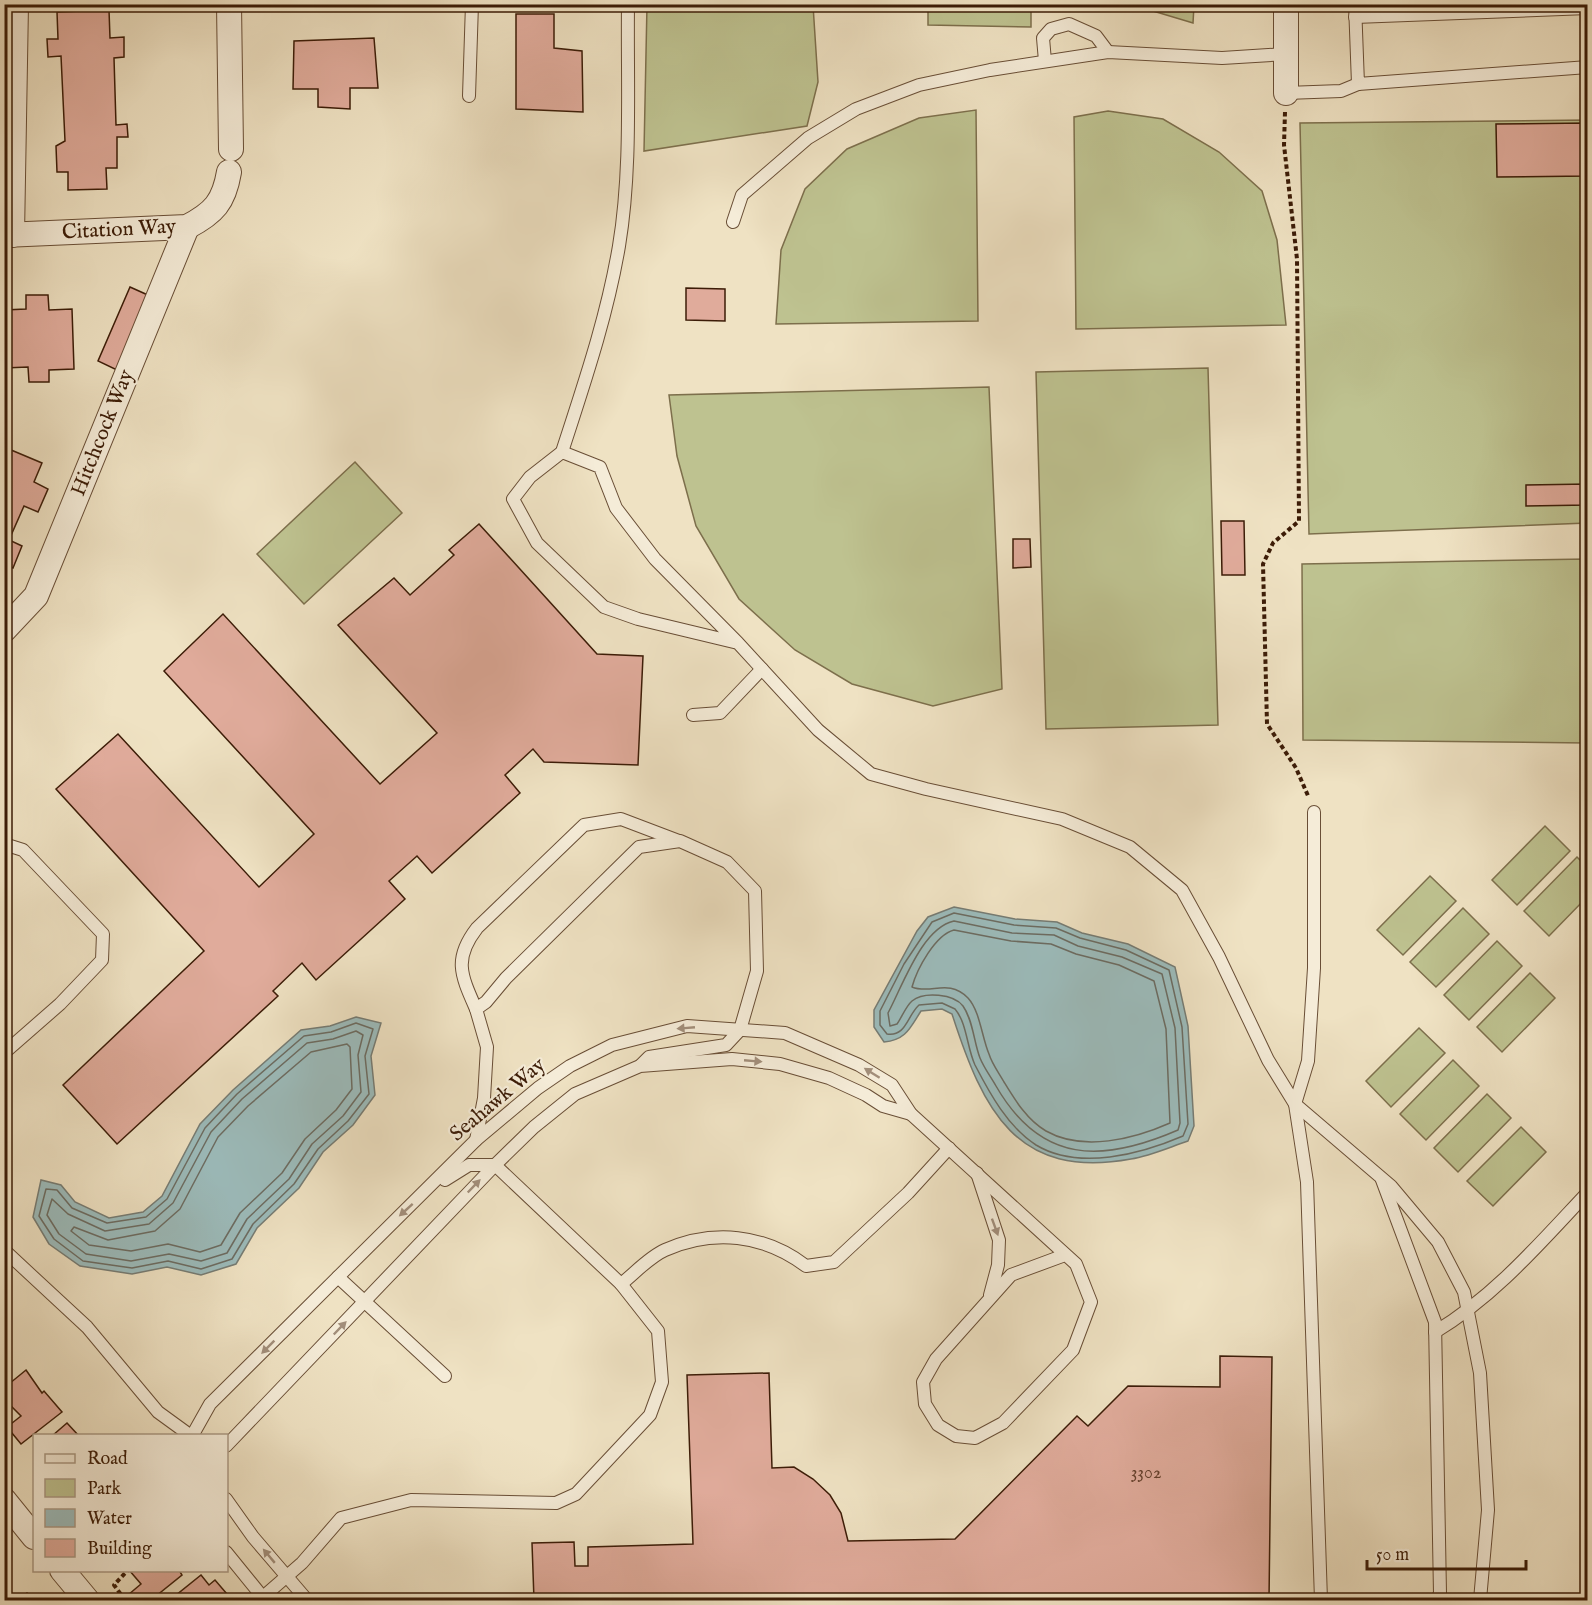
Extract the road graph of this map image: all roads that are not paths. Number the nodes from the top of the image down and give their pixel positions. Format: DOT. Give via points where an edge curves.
graph roads {
  1 [pos="16,4"];
  2 [pos="229,4"];
  3 [pos="472,4"];
  4 [pos="628,4"];
  5 [pos="1286,4"];
  6 [pos="1587,8"];
  7 [pos="1355,11"];
  8 [pos="1108,52"];
  9 [pos="1286,54"];
  10 [pos="1045,61"];
  11 [pos="1587,67"];
  12 [pos="1358,84"];
  13 [pos="1286,93"];
  14 [pos="470,96"];
  15 [pos="733,222"];
  16 [pos="188,227"];
  17 [pos="8,235"];
  18 [pos="562,452"];
  19 [pos="4,630"];
  20 [pos="738,643"];
  21 [pos="762,669"];
  22 [pos="693,715"];
  23 [pos="1314,812"];
  24 [pos="680,841"];
  25 [pos="4,844"];
  26 [pos="476,1009"];
  27 [pos="740,1030"];
  28 [pos="4,1053"];
  29 [pos="640,1066"];
  30 [pos="1295,1104"];
  31 [pos="911,1114"];
  32 [pos="476,1140"];
  33 [pos="949,1148"];
  34 [pos="495,1164"];
  35 [pos="977,1172"];
  36 [pos="1381,1178"];
  37 [pos="428,1190"];
  38 [pos="1587,1192"];
  39 [pos="4,1250"];
  40 [pos="1065,1255"];
  41 [pos="338,1277"];
  42 [pos="621,1284"];
  43 [pos="989,1299"];
  44 [pos="364,1302"];
  45 [pos="1468,1312"];
  46 [pos="1435,1332"];
  47 [pos="445,1376"];
  48 [pos="189,1434"];
  49 [pos="193,1434"];
  50 [pos="228,1444"];
  51 [pos="4,1500"];
  52 [pos="228,1502"];
  53 [pos="33,1536"];
  54 [pos="228,1554"];
  55 [pos="64,1572"];
  56 [pos="286,1576"];
  57 [pos="264,1599"];
  58 [pos="87,1600"];
  59 [pos="307,1600"];
  60 [pos="1321,1600"];
  61 [pos="1437,1600"];
  62 [pos="1480,1600"];
  1 -- 17 [label="street, Citation Way"];
  2 -- 16 [label="street, Citation Way" via="230,161 226,191 211,215"];
  3 -- 14 [label="lane"];
  4 -- 18 [label="lane" via="626,154 620,243 603,326"];
  5 -- 9 [label="street"];
  6 -- 7 [label="lane"];
  7 -- 12 [label="lane"];
  8 -- 9 [label="lane" via="1222,58"];
  8 -- 10 [label="lane"];
  8 -- 10 [label="lane" via="1096,36 1069,24 1051,29 1043,38"];
  9 -- 13 [label="street"];
  10 -- 15 [label="lane" via="919,86 856,110 808,138 742,195"];
  11 -- 12 [label="lane"];
  12 -- 13 [label="lane" via="1341,92"];
  16 -- 17 [label="street, Citation Way"];
  16 -- 19 [label="street, Hitchcock Way" via="36,596"];
  18 -- 20 [label="lane" via="600,467 616,508 655,559"];
  18 -- 20 [label="lane" via="530,477 513,499 537,543 604,608 638,620"];
  20 -- 21 [label="lane"];
  21 -- 22 [label="lane" via="720,713"];
  21 -- 30 [label="lane" via="818,730 871,774 1062,819 1130,847 1182,890 1268,1060"];
  23 -- 30 [label="lane" via="1314,968 1308,1061"];
  24 -- 26 [label="lane" via="639,847"];
  24 -- 26 [label="lane" via="621,819 584,825 465,944 460,974"];
  24 -- 27 [label="lane" via="727,862 754,891 757,971"];
  25 -- 28 [label="lane" via="23,850 103,934 102,960 60,1004"];
  26 -- 32 [label="lane" via="487,1047 484,1098"];
  27 -- 29 [label="lane" via="726,1044 650,1058"];
  31 -- 27 [label="lane, Seahawk Way, one-way" via="892,1085 859,1065 785,1033"];
  27 -- 32 [label="lane, Seahawk Way, one-way" via="687,1026 612,1045 538,1088"];
  29 -- 31 [label="lane, Seahawk Way, one-way" via="732,1059 780,1064 829,1078 883,1106"];
  29 -- 34 [label="lane, Seahawk Way" via="575,1094"];
  30 -- 36 [label="lane"];
  30 -- 60 [label="lane" via="1307,1182"];
  31 -- 33 [label="lane, Seahawk Way"];
  32 -- 37 [label="lane, Seahawk Way"];
  33 -- 35 [label="lane, Seahawk Way"];
  33 -- 42 [label="lane" via="834,1262 806,1266 788,1252 754,1240 709,1236 663,1251"];
  34 -- 37 [label="lane" via="469,1165"];
  34 -- 42 [label="lane"];
  44 -- 34 [label="lane, Seahawk Way, one-way"];
  35 -- 40 [label="lane, Seahawk Way"];
  35 -- 43 [label="lane, Seahawk Way, one-way" via="999,1240 998,1265"];
  36 -- 45 [label="lane" via="1438,1242 1464,1292"];
  36 -- 46 [label="lane" via="1435,1322"];
  37 -- 41 [label="lane, Seahawk Way, one-way"];
  38 -- 45 [label="lane" via="1526,1260"];
  39 -- 48 [label="lane" via="87,1326 158,1412"];
  40 -- 43 [label="lane, Seahawk Way" via="1011,1275"];
  40 -- 43 [label="lane, Seahawk Way" via="1076,1264 1091,1302 1073,1350 1004,1423 975,1438 956,1436 938,1425 925,1404 923,1383 936,1359"];
  41 -- 44 [label="lane"];
  41 -- 49 [label="lane, Seahawk Way, one-way" via="210,1404"];
  42 -- 56 [label="lane" via="658,1331 662,1382 650,1415 576,1494 556,1503 411,1500 341,1518"];
  44 -- 47 [label="lane"];
  50 -- 44 [label="lane, Seahawk Way, one-way"];
  45 -- 46 [label="lane"];
  45 -- 62 [label="lane" via="1480,1373 1488,1510"];
  46 -- 61 [label="lane" via="1440,1593"];
  51 -- 53 [label="street"];
  56 -- 52 [label="lane, one-way"];
  54 -- 57 [label="lane"];
  55 -- 58 [label="street"];
  56 -- 57 [label="lane"];
  56 -- 59 [label="lane"];
}
